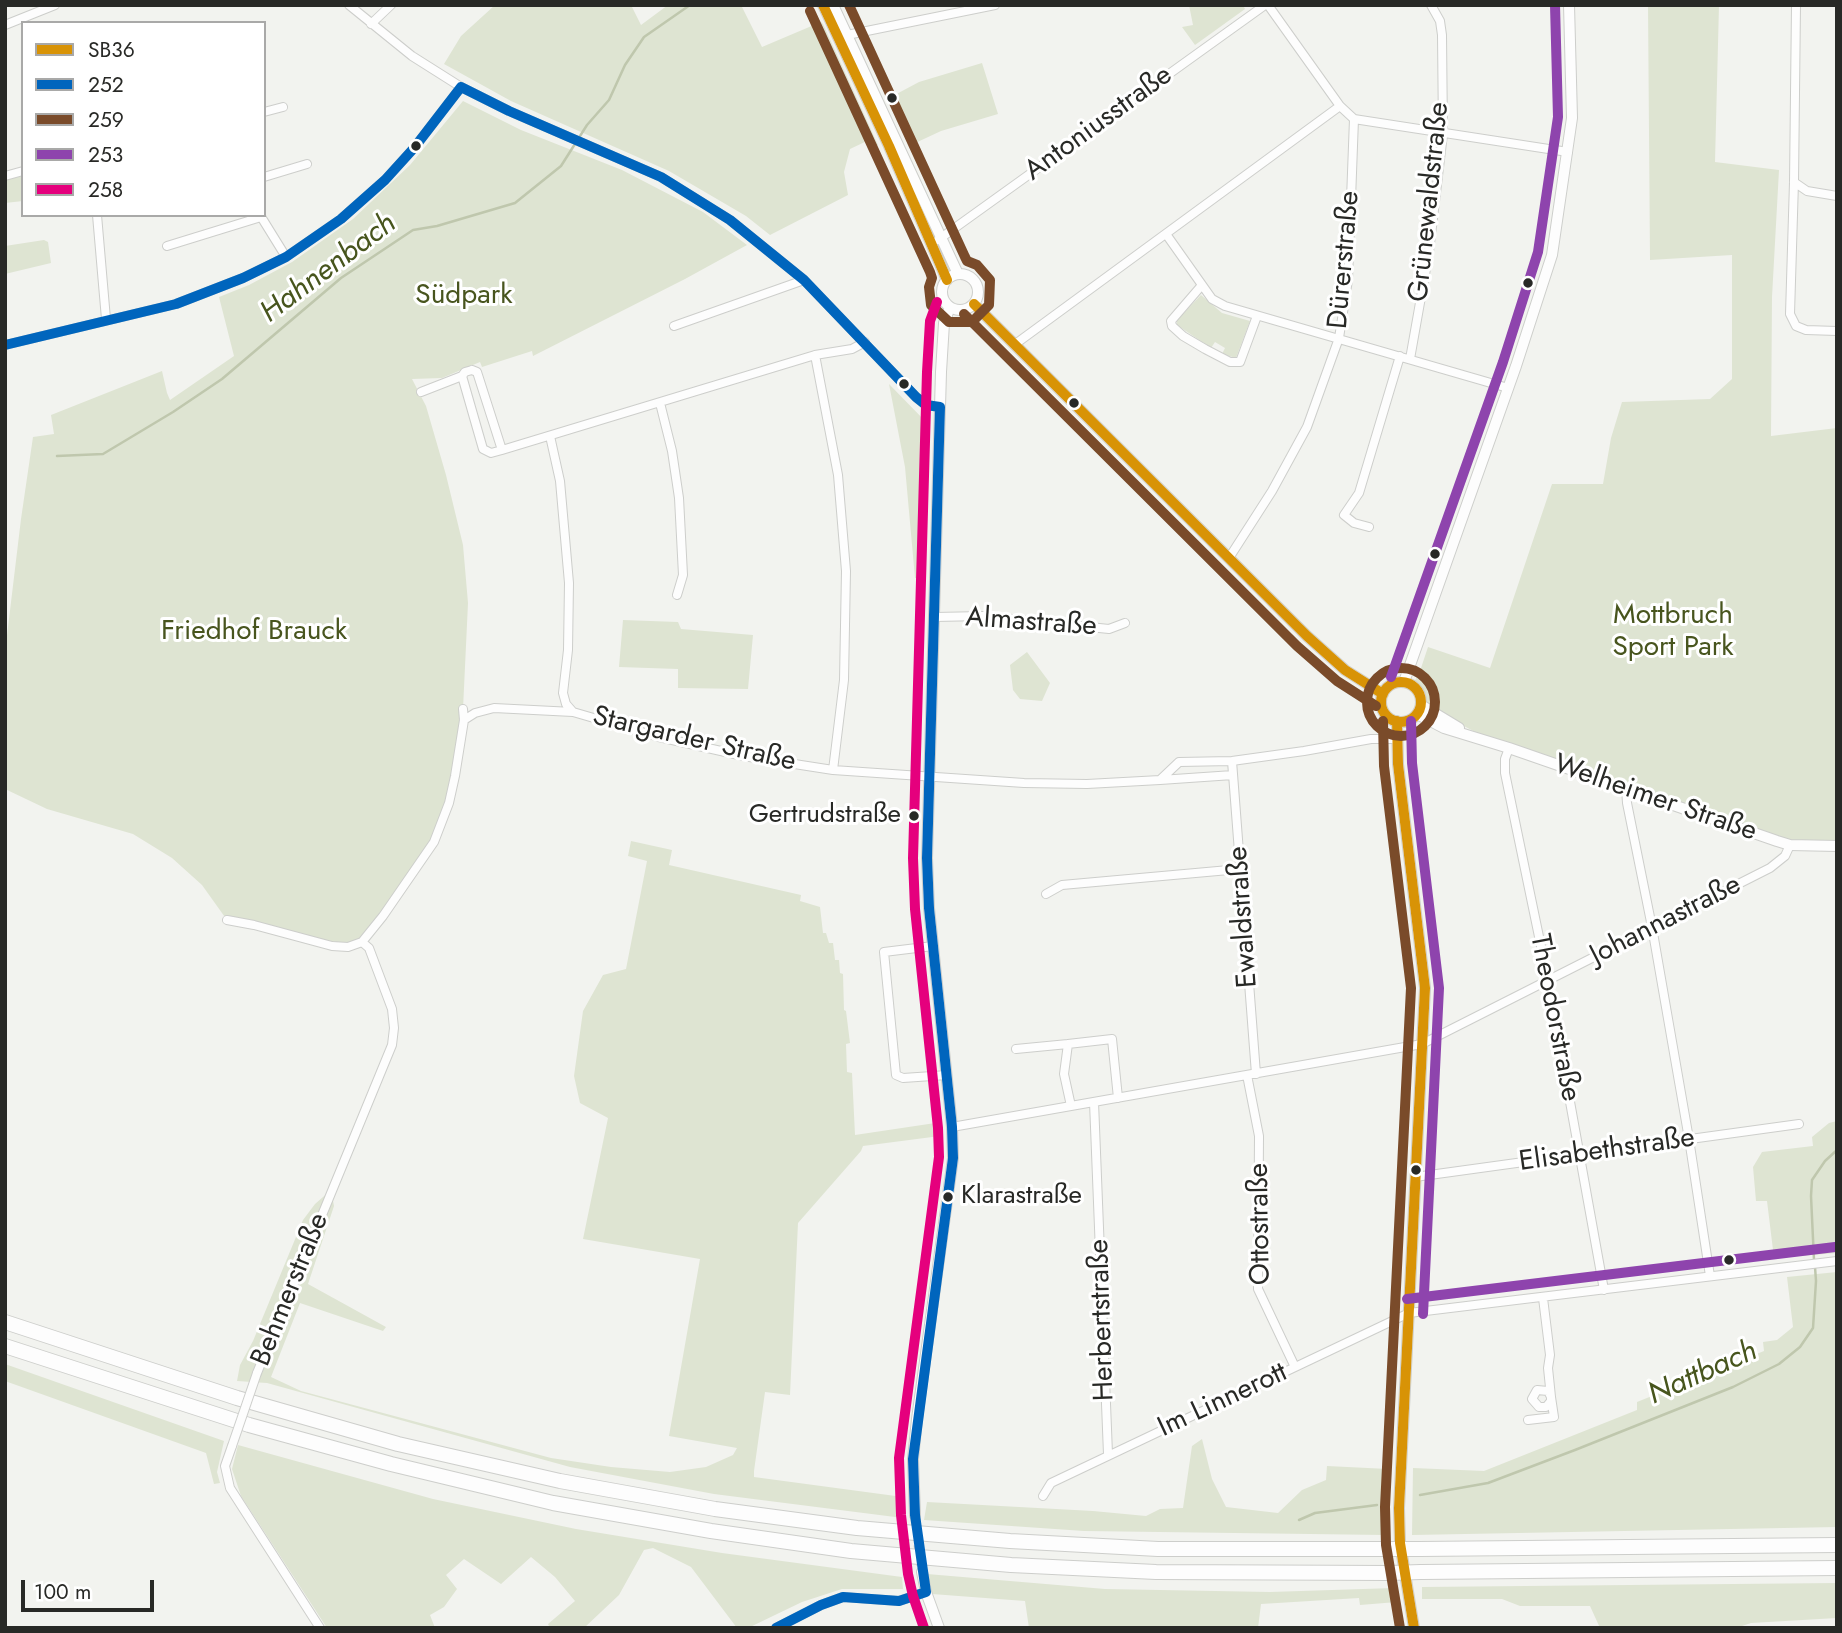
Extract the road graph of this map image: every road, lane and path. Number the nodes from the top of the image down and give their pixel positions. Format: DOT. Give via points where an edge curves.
graph roads {
  1 [pos="55,5"];
  2 [pos="349,5"];
  3 [pos="391,5"];
  4 [pos="823,5"];
  5 [pos="833,5"];
  6 [pos="996,5"];
  7 [pos="1266,5"];
  8 [pos="1431,5"];
  9 [pos="1570,5"];
  10 [pos="1796,5"];
  11 [pos="372,24"];
  12 [pos="5,25"];
  13 [pos="847,35"];
  14 [pos="461,87"];
  15 [pos="1340,106"];
  16 [pos="283,107"];
  17 [pos="266,111"];
  18 [pos="1354,119"];
  19 [pos="1443,134"];
  20 [pos="1568,152"];
  21 [pos="307,164"];
  22 [pos="266,176"];
  23 [pos="1794,182"];
  24 [pos="1837,196"];
  25 [pos="97,217"];
  26 [pos="257,217"];
  27 [pos="261,217"];
  28 [pos="1166,234"];
  29 [pos="937,241"];
  30 [pos="167,246"];
  31 [pos="286,257"];
  32 [pos="958,274"];
  33 [pos="804,280"];
  34 [pos="947,280"];
  35 [pos="1202,285"];
  36 [pos="974,304"];
  37 [pos="950,307"];
  38 [pos="1257,316"];
  39 [pos="106,319"];
  40 [pos="674,326"];
  41 [pos="1837,331"];
  42 [pos="1339,338"];
  43 [pos="865,342"];
  44 [pos="5,345"];
  45 [pos="1014,345"];
  46 [pos="815,355"];
  47 [pos="1400,356"];
  48 [pos="1410,359"];
  49 [pos="462,376"];
  50 [pos="1508,388"];
  51 [pos="421,393"];
  52 [pos="660,403"];
  53 [pos="940,407"];
  54 [pos="550,436"];
  55 [pos="502,450"];
  56 [pos="1368,527"];
  57 [pos="1229,558"];
  58 [pos="677,595"];
  59 [pos="935,617"];
  60 [pos="1125,623"];
  61 [pos="1404,682"];
  62 [pos="1383,694"];
  63 [pos="463,709"];
  64 [pos="1419,709"];
  65 [pos="573,712"];
  66 [pos="464,720"];
  67 [pos="1397,721"];
  68 [pos="1397,739"];
  69 [pos="1508,748"];
  70 [pos="1232,761"];
  71 [pos="833,770"];
  72 [pos="1233,775"];
  73 [pos="928,778"];
  74 [pos="1160,780"];
  75 [pos="1626,789"];
  76 [pos="1837,846"];
  77 [pos="1787,850"];
  78 [pos="1240,869"];
  79 [pos="1046,894"];
  80 [pos="228,920"];
  81 [pos="1652,927"];
  82 [pos="362,942"];
  83 [pos="933,946"];
  84 [pos="1548,980"];
  85 [pos="1069,1044"];
  86 [pos="1422,1044"];
  87 [pos="1016,1049"];
  88 [pos="1252,1074"];
  89 [pos="947,1075"];
  90 [pos="1118,1098"];
  91 [pos="1094,1102"];
  92 [pos="1071,1106"];
  93 [pos="1798,1124"];
  94 [pos="952,1127"];
  95 [pos="1689,1139"];
  96 [pos="1580,1155"];
  97 [pos="1415,1177"];
  98 [pos="1837,1261"];
  99 [pos="1710,1276"];
  100 [pos="1604,1290"];
  101 [pos="1543,1298"];
  102 [pos="1409,1312"];
  103 [pos="5,1322"];
  104 [pos="5,1346"];
  105 [pos="1295,1367"];
  106 [pos="1528,1420"];
  107 [pos="1108,1454"];
  108 [pos="1042,1496"];
  109 [pos="915,1515"];
  110 [pos="1837,1545"];
  111 [pos="1837,1568"];
  112 [pos="922,1572"];
  113 [pos="926,1592"];
  114 [pos="320,1628"];
  115 [pos="776,1628"];
  116 [pos="939,1628"];
  117 [pos="1414,1628"];
  1 -- 12 [label="street"];
  2 -- 11 [label="street"];
  3 -- 11 [label="street"];
  4 -- 29 [label="street"];
  5 -- 13 [label="street"];
  6 -- 13 [label="street"];
  7 -- 15 [label="street"];
  7 -- 29 [label="street, Antoniusstraße"];
  8 -- 19 [label="street, Grünewaldstraße" via="1442,35"];
  9 -- 20 [label="street" via="1572,118"];
  10 -- 23 [label="street"];
  11 -- 14 [label="street"];
  13 -- 29 [label="street"];
  14 -- 31 [label="street" via="385,180 341,219"];
  14 -- 33 [label="street" via="661,177 751,235"];
  15 -- 18 [label="street"];
  15 -- 28 [label="street"];
  16 -- 17 [label="street"];
  18 -- 19 [label="street"];
  18 -- 42 [label="street, Dürerstraße" via="1349,280"];
  19 -- 20 [label="street"];
  19 -- 48 [label="street, Grünewaldstraße"];
  20 -- 50 [label="street" via="1552,255"];
  21 -- 22 [label="street"];
  23 -- 24 [label="street" via="1807,191"];
  23 -- 41 [label="street" via="1790,314 1796,326 1806,330"];
  25 -- 39 [label="street"];
  26 -- 30 [label="street"];
  27 -- 31 [label="street"];
  28 -- 35 [label="street"];
  28 -- 45 [label="street"];
  29 -- 32 [label="street"];
  29 -- 34 [label="street"];
  31 -- 39 [label="street" via="198,297"];
  32 -- 34 [label="street"];
  32 -- 36 [label="street" via="968,275 977,285"];
  33 -- 40 [label="street"];
  33 -- 43 [label="street"];
  34 -- 37 [label="street" via="942,294"];
  35 -- 38 [label="street" via="1212,299"];
  35 -- 38 [label="street" via="1171,321 1172,327 1205,349 1240,362"];
  36 -- 37 [label="street" via="963,310"];
  36 -- 45 [label="street"];
  37 -- 53 [label="street" via="944,323"];
  38 -- 42 [label="street"];
  39 -- 44 [label="street"];
  42 -- 47 [label="street"];
  42 -- 57 [label="street, Dürerstraße" via="1296,449"];
  43 -- 46 [label="street" via="852,349"];
  43 -- 53 [label="street" via="916,397 926,405"];
  45 -- 57 [label="street"];
  46 -- 52 [label="street"];
  46 -- 71 [label="street" via="838,475 846,579 844,680"];
  47 -- 48 [label="street"];
  47 -- 56 [label="street" via="1359,493 1344,515"];
  48 -- 50 [label="street"];
  49 -- 51 [label="street"];
  49 -- 55 [label="street" via="482,449 491,453"];
  49 -- 55 [label="street" via="477,372"];
  50 -- 61 [label="street"];
  52 -- 54 [label="street"];
  52 -- 58 [label="street" via="679,498 683,575"];
  53 -- 59 [label="street"];
  54 -- 55 [label="street"];
  54 -- 65 [label="street, Stargarder Straße" via="569,583 564,693"];
  57 -- 62 [label="street" via="1345,670"];
  59 -- 60 [label="street, Almastraße" via="983,616 1109,629"];
  59 -- 73 [label="street"];
  61 -- 62 [label="street" via="1392,684"];
  61 -- 64 [label="street" via="1420,696"];
  62 -- 67 [label="street" via="1384,712"];
  63 -- 66 [label="street"];
  64 -- 67 [label="street" via="1406,721"];
  64 -- 69 [label="street, Welheimer Straße" via="1444,728"];
  65 -- 66 [label="street" via="494,708"];
  65 -- 71 [label="street, Stargarder Straße" via="743,756"];
  66 -- 82 [label="street" via="449,803 433,842"];
  67 -- 68 [label="street"];
  68 -- 70 [label="street"];
  68 -- 86 [label="street" via="1423,960"];
  69 -- 75 [label="street, Welheimer Straße"];
  69 -- 84 [label="street, Theodorstraße" via="1506,773"];
  70 -- 72 [label="street, Ewaldstraße"];
  70 -- 74 [label="street" via="1179,762"];
  71 -- 73 [label="street, Stargarder Straße"];
  72 -- 74 [label="street"];
  72 -- 78 [label="street, Ewaldstraße"];
  73 -- 74 [label="street" via="1087,784"];
  73 -- 83 [label="street"];
  75 -- 77 [label="street, Welheimer Straße"];
  75 -- 81 [label="street"];
  76 -- 77 [label="street, Welheimer Straße"];
  77 -- 81 [label="street, Johannastraße" via="1770,868"];
  78 -- 79 [label="street" via="1062,885"];
  78 -- 88 [label="street, Ewaldstraße"];
  80 -- 82 [label="street" via="332,946"];
  81 -- 84 [label="street, Johannastraße"];
  81 -- 95 [label="street"];
  82 -- 114 [label="street, Behmerstraße, bridge" via="369,948 392,1009 392,1045 257,1373 225,1465 230,1488"];
  83 -- 89 [label="street"];
  83 -- 89 [label="street" via="884,952 896,1075"];
  84 -- 86 [label="street, Johannastraße"];
  84 -- 96 [label="street, Theodorstraße"];
  85 -- 87 [label="street"];
  85 -- 90 [label="street" via="1112,1039"];
  85 -- 92 [label="street" via="1064,1074"];
  86 -- 88 [label="street"];
  86 -- 97 [label="street"];
  88 -- 90 [label="street"];
  88 -- 105 [label="street, Ottostraße" via="1259,1136 1258,1289"];
  89 -- 94 [label="street"];
  90 -- 91 [label="street"];
  91 -- 92 [label="street"];
  91 -- 107 [label="street, Herbertstraße"];
  92 -- 94 [label="street"];
  93 -- 95 [label="street, Elisabethstraße"];
  94 -- 109 [label="street" via="951,1175 913,1459"];
  95 -- 96 [label="street, Elisabethstraße"];
  95 -- 99 [label="street"];
  96 -- 97 [label="street, Elisabethstraße"];
  96 -- 100 [label="street, Theodorstraße"];
  97 -- 102 [label="street"];
  98 -- 99 [label="street, Im Linnerott"];
  99 -- 100 [label="street, Im Linnerott"];
  100 -- 101 [label="street, Im Linnerott"];
  101 -- 102 [label="street, Im Linnerott"];
  101 -- 106 [label="street" via="1554,1417"];
  102 -- 105 [label="street, Im Linnerott"];
  102 -- 117 [label="street" via="1399,1508"];
  103 -- 110 [label="highway, bridge" via="237,1398 398,1444 560,1481 857,1528 1158,1549"];
  104 -- 111 [label="highway, bridge" via="249,1425 391,1464 553,1503 851,1551 1156,1572"];
  105 -- 107 [label="street, Im Linnerott"];
  107 -- 108 [label="street, Im Linnerott" via="1051,1483"];
  112 -- 113 [label="street"];
  113 -- 115 [label="street" via="899,1601 843,1597"];
  113 -- 116 [label="street"];
}
